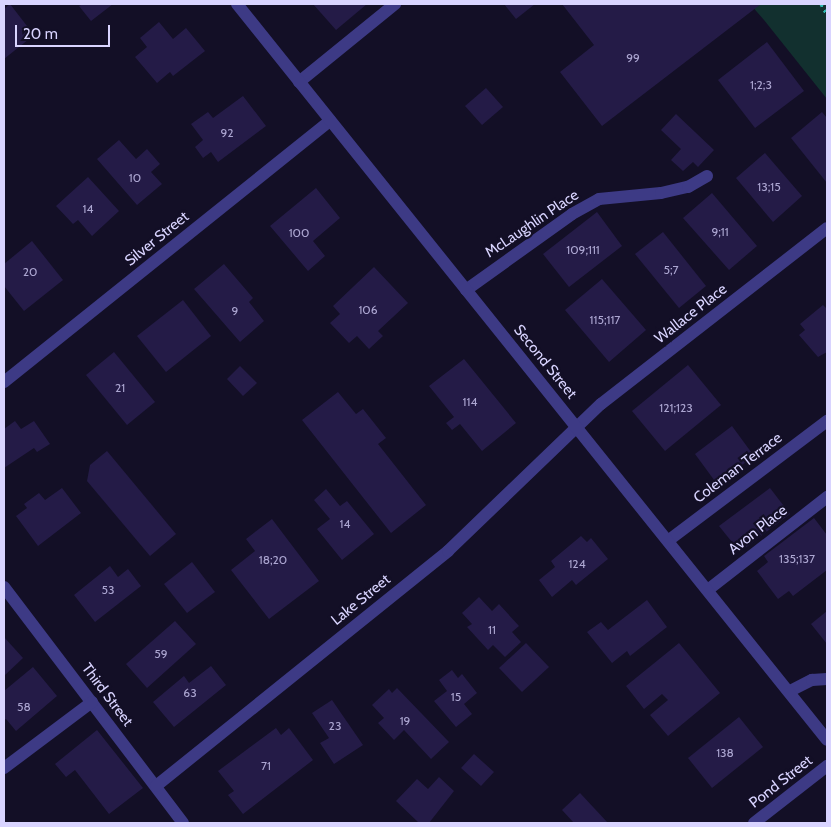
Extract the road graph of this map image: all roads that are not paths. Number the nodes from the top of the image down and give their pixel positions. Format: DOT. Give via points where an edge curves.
graph roads {
  1 [pos="237,4"];
  2 [pos="395,4"];
  3 [pos="299,82"];
  4 [pos="330,121"];
  5 [pos="707,176"];
  6 [pos="827,228"];
  7 [pos="466,290"];
  8 [pos="4,382"];
  9 [pos="827,421"];
  10 [pos="576,425"];
  11 [pos="827,497"];
  12 [pos="669,540"];
  13 [pos="4,588"];
  14 [pos="709,589"];
  15 [pos="827,679"];
  16 [pos="790,691"];
  17 [pos="92,702"];
  18 [pos="827,740"];
  19 [pos="827,766"];
  20 [pos="4,768"];
  21 [pos="156,786"];
  22 [pos="183,823"];
  23 [pos="754,823"];
  1 -- 3 [label="street, Second Street"];
  2 -- 3 [label="street"];
  3 -- 4 [label="street, Second Street"];
  4 -- 7 [label="street, Second Street"];
  4 -- 8 [label="street, Silver Street"];
  5 -- 7 [label="street, McLaughlin Place" via="688,186 661,193 599,199 572,214"];
  6 -- 10 [label="street, Wallace Place"];
  7 -- 10 [label="street, Second Street"];
  9 -- 12 [label="street, Coleman Terrace"];
  10 -- 12 [label="street, Second Street"];
  10 -- 21 [label="street, Lake Street" via="448,551"];
  11 -- 14 [label="street, Avon Place"];
  12 -- 14 [label="street, Second Street"];
  13 -- 17 [label="street, Third Street"];
  14 -- 16 [label="street, Second Street"];
  15 -- 16 [label="street" via="812,680"];
  16 -- 18 [label="street, Second Street"];
  17 -- 20 [label="street"];
  17 -- 21 [label="street, Third Street"];
  19 -- 23 [label="street, Pond Street"];
  21 -- 22 [label="street, Third Street"];
}
